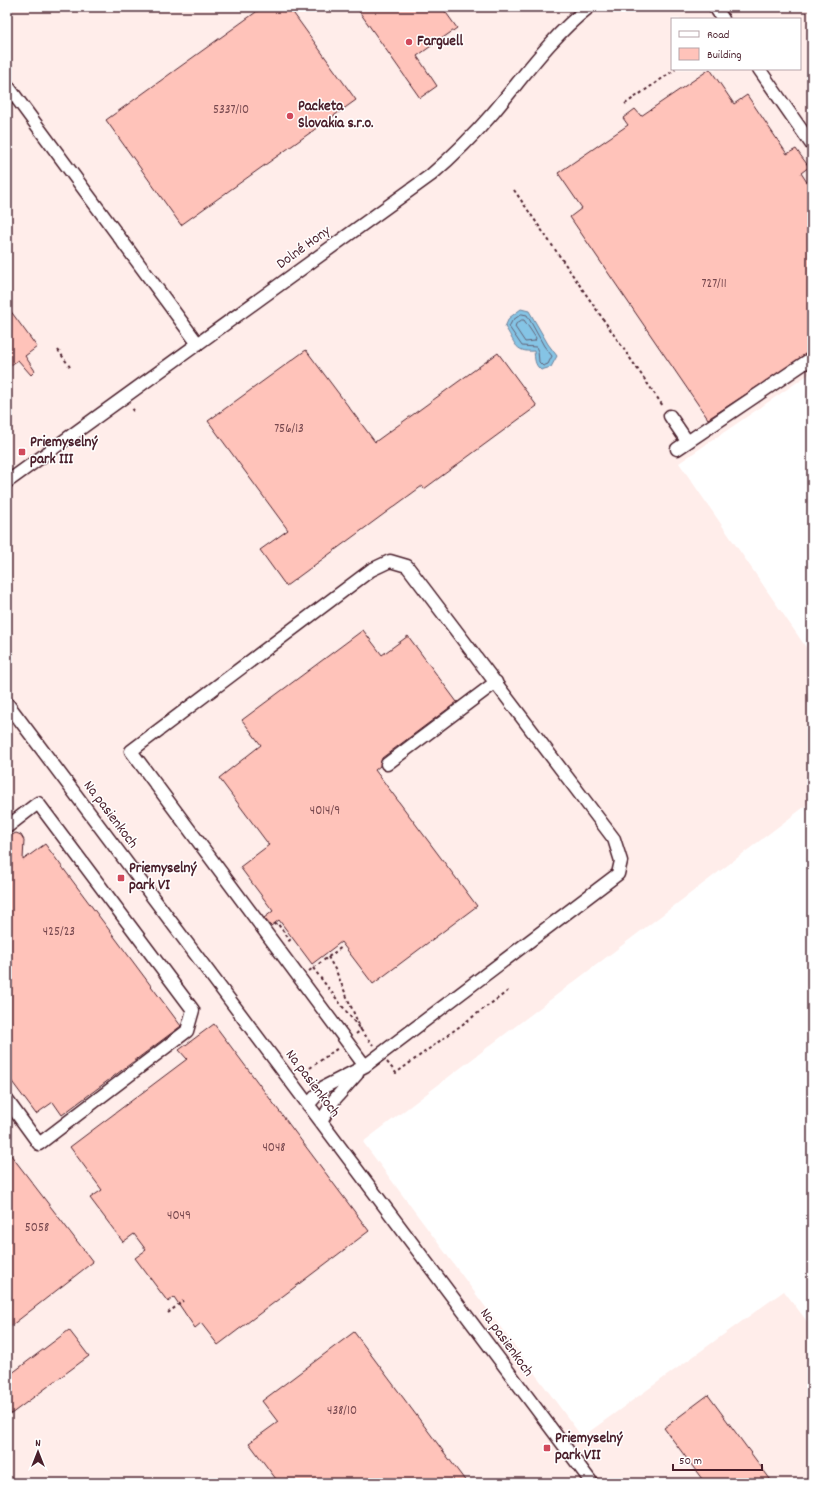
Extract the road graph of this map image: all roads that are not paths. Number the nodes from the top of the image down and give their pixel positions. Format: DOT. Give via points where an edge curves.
graph roads {
  1 [pos="590,7"];
  2 [pos="715,7"];
  3 [pos="722,18"];
  4 [pos="760,70"];
  5 [pos="7,85"];
  6 [pos="812,146"];
  7 [pos="198,344"];
  8 [pos="812,358"];
  9 [pos="670,416"];
  10 [pos="688,441"];
  11 [pos="677,449"];
  12 [pos="7,482"];
  13 [pos="496,682"];
  14 [pos="7,703"];
  15 [pos="387,764"];
  16 [pos="7,827"];
  17 [pos="365,1066"];
  18 [pos="7,1100"];
  19 [pos="308,1105"];
  20 [pos="321,1122"];
  21 [pos="592,1483"];
  1 -- 7 [label="street, Dolné Hony" via="547,45 460,149 431,175"];
  2 -- 3 [label="street"];
  4 -- 6 [label="street"];
  5 -- 7 [label="street"];
  7 -- 12 [label="street, Dolné Hony"];
  8 -- 10 [label="street"];
  9 -- 10 [label="street"];
  10 -- 11 [label="street"];
  13 -- 15 [label="street"];
  13 -- 17 [label="street" via="614,839 621,861 618,874"];
  13 -- 17 [label="street" via="407,566 390,561 371,570 131,751"];
  14 -- 19 [label="street, Na pasienkoch"];
  16 -- 18 [label="street" via="38,803 193,1010 187,1031 39,1144"];
  17 -- 19 [label="street" via="324,1087"];
  17 -- 20 [label="street" via="334,1100"];
  19 -- 20 [label="street, Na pasienkoch"];
  20 -- 21 [label="street, Na pasienkoch"];
}
